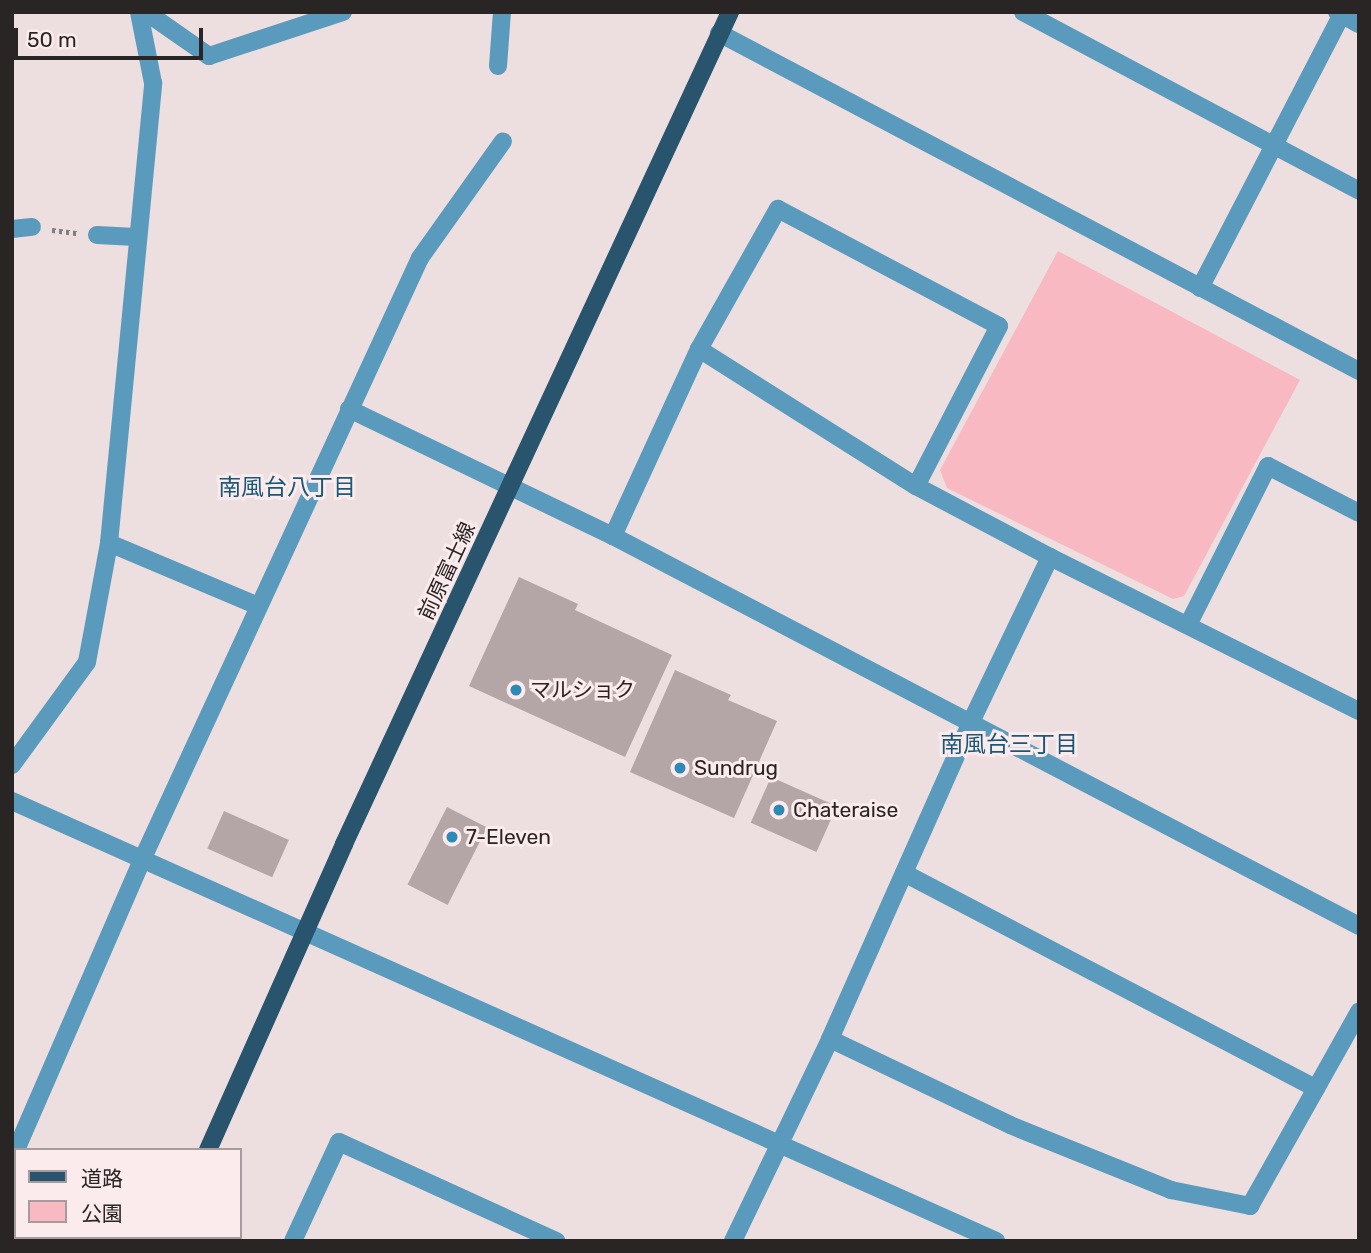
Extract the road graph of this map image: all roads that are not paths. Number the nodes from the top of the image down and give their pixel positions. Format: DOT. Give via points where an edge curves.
graph roads {
  1 [pos="139,12"];
  2 [pos="146,12"];
  3 [pos="343,12"];
  4 [pos="502,12"];
  5 [pos="730,12"];
  6 [pos="1023,12"];
  7 [pos="1341,13"];
  8 [pos="1359,24"];
  9 [pos="719,33"];
  10 [pos="498,66"];
  11 [pos="503,141"];
  12 [pos="1273,145"];
  13 [pos="1359,191"];
  14 [pos="32,227"];
  15 [pos="12,229"];
  16 [pos="97,235"];
  17 [pos="136,237"];
  18 [pos="1200,288"];
  19 [pos="699,349"];
  20 [pos="1359,371"];
  21 [pos="349,409"];
  22 [pos="916,486"];
  23 [pos="511,488"];
  24 [pos="1359,513"];
  25 [pos="613,536"];
  26 [pos="108,543"];
  27 [pos="1050,558"];
  28 [pos="258,606"];
  29 [pos="1188,625"];
  30 [pos="1359,711"];
  31 [pos="971,722"];
  32 [pos="12,765"];
  33 [pos="12,801"];
  34 [pos="142,860"];
  35 [pos="904,873"];
  36 [pos="1359,926"];
  37 [pos="306,934"];
  38 [pos="1359,1012"];
  39 [pos="830,1039"];
  40 [pos="1317,1088"];
  41 [pos="779,1146"];
  42 [pos="17,1148"];
  43 [pos="209,1148"];
  44 [pos="293,1241"];
  45 [pos="556,1241"];
  46 [pos="733,1241"];
  47 [pos="996,1241"];
  1 -- 17 [label="street" via="153,83"];
  2 -- 3 [label="street" via="209,56"];
  4 -- 10 [label="street"];
  5 -- 9 [label="main road, 前原富士線"];
  6 -- 12 [label="street"];
  7 -- 8 [label="street"];
  7 -- 12 [label="street"];
  9 -- 18 [label="street"];
  9 -- 23 [label="main road, 前原富士線"];
  11 -- 21 [label="street" via="420,258"];
  12 -- 13 [label="street"];
  12 -- 18 [label="street"];
  14 -- 15 [label="street"];
  16 -- 17 [label="street"];
  17 -- 26 [label="street"];
  18 -- 20 [label="street"];
  19 -- 22 [label="street"];
  19 -- 22 [label="street" via="778,209 999,326"];
  19 -- 25 [label="street"];
  21 -- 23 [label="street"];
  21 -- 28 [label="street"];
  22 -- 27 [label="street"];
  23 -- 25 [label="street"];
  23 -- 37 [label="main road, 前原富士線"];
  24 -- 29 [label="street" via="1268,466"];
  25 -- 31 [label="street"];
  26 -- 28 [label="street"];
  26 -- 32 [label="street" via="87,662"];
  27 -- 29 [label="street"];
  27 -- 31 [label="street"];
  28 -- 34 [label="street"];
  29 -- 30 [label="street"];
  31 -- 35 [label="street"];
  31 -- 36 [label="street"];
  33 -- 34 [label="street"];
  34 -- 37 [label="street"];
  34 -- 42 [label="street"];
  35 -- 39 [label="street"];
  35 -- 40 [label="street"];
  37 -- 41 [label="street"];
  37 -- 43 [label="main road, 前原富士線"];
  38 -- 40 [label="street"];
  39 -- 40 [label="street" via="1010,1125 1171,1190 1250,1206"];
  39 -- 41 [label="street"];
  41 -- 46 [label="street"];
  41 -- 47 [label="street"];
  44 -- 45 [label="street" via="339,1142"];
}
